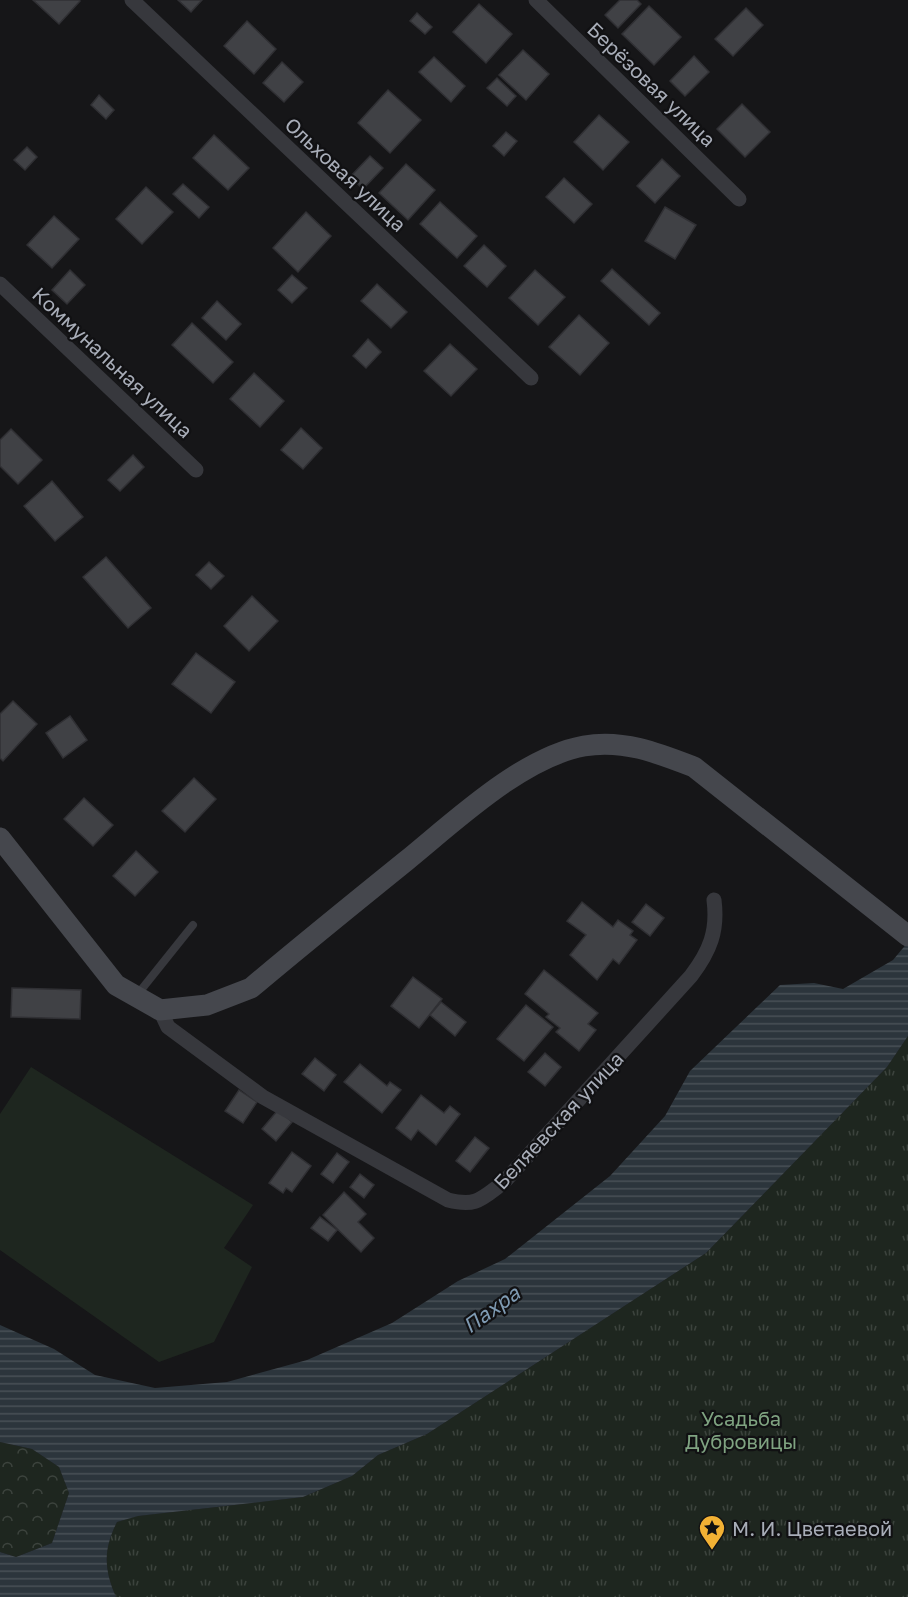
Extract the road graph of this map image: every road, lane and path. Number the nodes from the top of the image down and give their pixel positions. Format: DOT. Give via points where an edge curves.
graph roads {
  1 [pos="132,0"];
  2 [pos="536,0"];
  3 [pos="738,199"];
  4 [pos="0,284"];
  5 [pos="531,378"];
  6 [pos="196,470"];
  7 [pos="0,838"];
  8 [pos="714,900"];
  9 [pos="193,925"];
  10 [pos="908,936"];
  11 [pos="136,996"];
  12 [pos="160,1010"];
  1 -- 5 [label="street, Ольховая улица"];
  2 -- 3 [label="street, Берёзовая улица"];
  4 -- 6 [label="street, Коммунальная улица"];
  7 -- 11 [label="main road, Беляевская улица" via="116,985"];
  8 -- 12 [label="street, Беляевская улица" via="716,916 711,947 691,976 504,1182 468,1205 448,1200 263,1097 168,1027"];
  9 -- 11 [label="lane"];
  10 -- 12 [label="main road" via="694,767 623,744 584,746 548,757 485,796 251,988 207,1005"];
  11 -- 12 [label="main road, Беляевская улица"];
}
